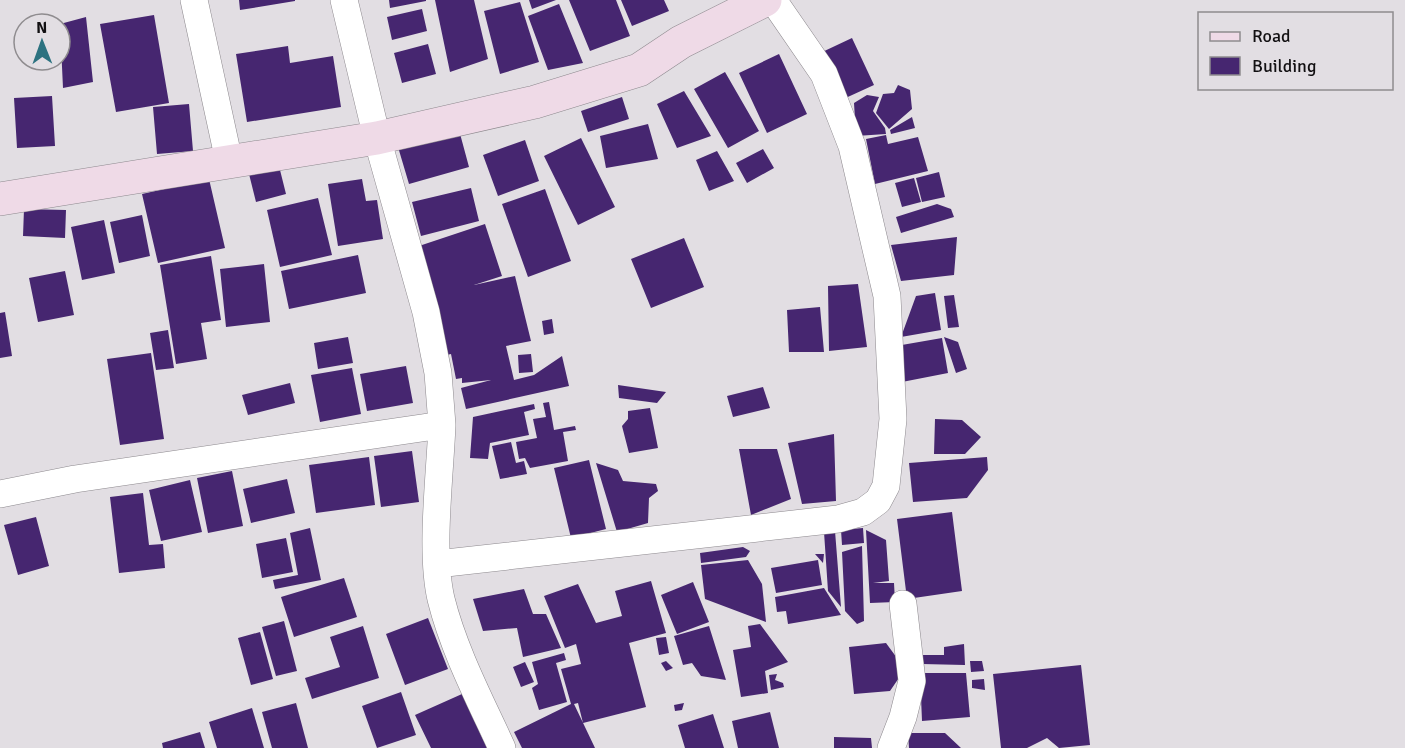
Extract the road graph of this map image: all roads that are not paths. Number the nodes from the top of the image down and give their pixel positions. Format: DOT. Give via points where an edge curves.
graph roads {
  1 [pos="194,0"];
  2 [pos="344,0"];
  3 [pos="765,0"];
  4 [pos="773,0"];
  5 [pos="377,138"];
  6 [pos="229,161"];
  7 [pos="0,199"];
  8 [pos="442,425"];
  9 [pos="0,494"];
  10 [pos="436,564"];
  11 [pos="903,604"];
  12 [pos="502,748"];
  13 [pos="891,748"];
  1 -- 6 [label="street"];
  2 -- 5 [label="street"];
  3 -- 5 [label="street" via="681,42 639,70 535,102"];
  4 -- 10 [label="street" via="824,74 852,146 887,296 893,419 888,473 878,501 863,512 838,519"];
  5 -- 6 [label="street"];
  5 -- 8 [label="street" via="431,332"];
  6 -- 7 [label="street"];
  8 -- 9 [label="street" via="75,479"];
  8 -- 10 [label="street"];
  10 -- 12 [label="street" via="441,599 460,658"];
  11 -- 13 [label="street" via="912,681"];
}
